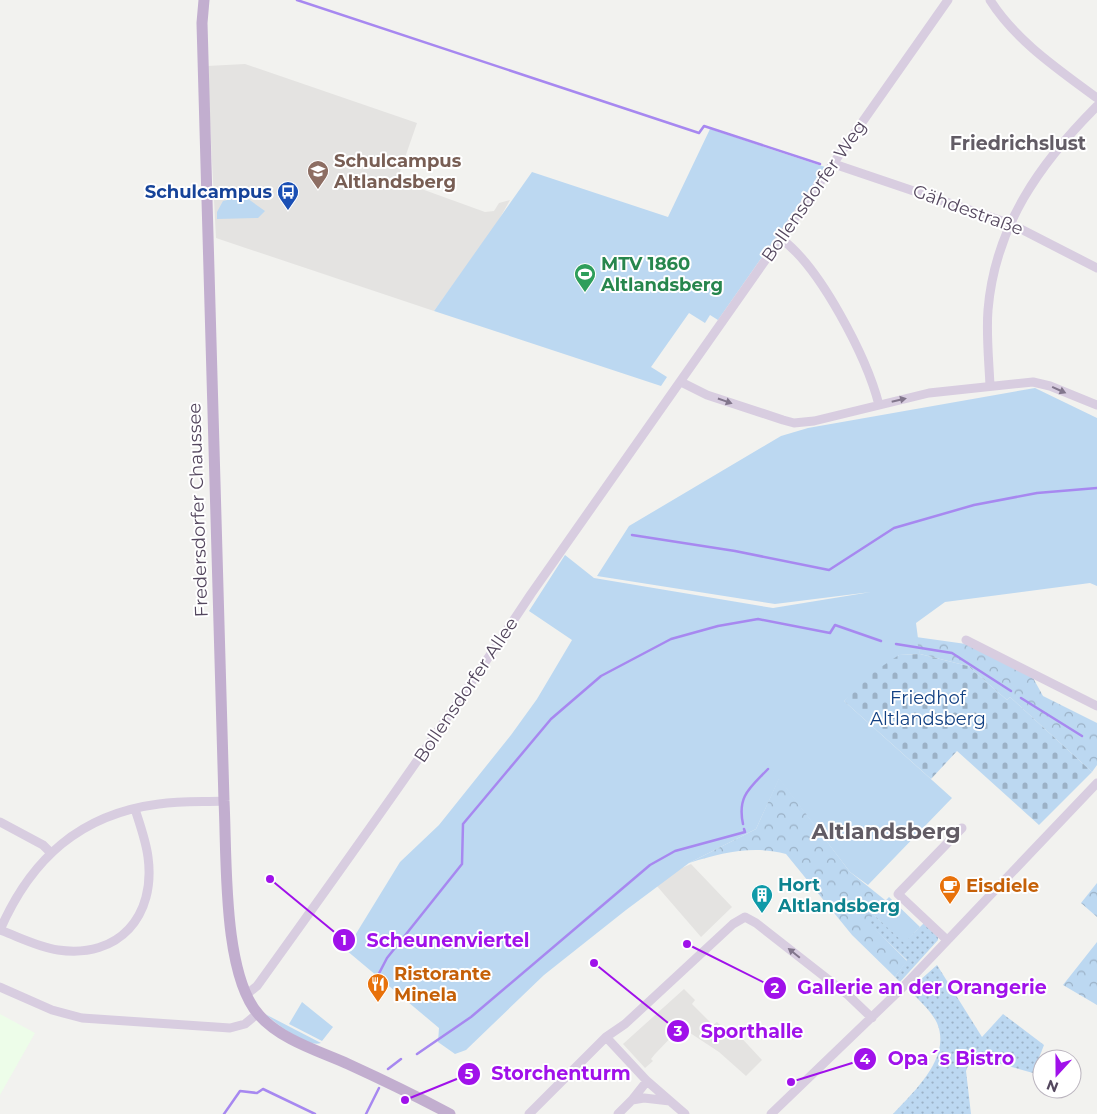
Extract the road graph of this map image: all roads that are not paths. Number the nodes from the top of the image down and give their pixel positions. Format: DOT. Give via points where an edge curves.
graph roads {
  1 [pos="204,0"];
  2 [pos="948,0"];
  3 [pos="990,0"];
  4 [pos="1097,98"];
  5 [pos="1097,106"];
  6 [pos="834,164"];
  7 [pos="1011,224"];
  8 [pos="780,238"];
  9 [pos="1097,268"];
  10 [pos="681,382"];
  11 [pos="990,386"];
  12 [pos="879,405"];
  13 [pos="1097,405"];
  14 [pos="966,640"];
  15 [pos="1097,706"];
  16 [pos="1097,783"];
  17 [pos="224,801"];
  18 [pos="135,809"];
  19 [pos="0,822"];
  20 [pos="962,828"];
  21 [pos="50,852"];
  22 [pos="0,930"];
  23 [pos="947,940"];
  24 [pos="0,987"];
  25 [pos="247,994"];
  26 [pos="258,1014"];
  27 [pos="872,1018"];
  28 [pos="606,1037"];
  29 [pos="647,1081"];
  30 [pos="632,1100"];
  31 [pos="670,1101"];
  32 [pos="450,1114"];
  33 [pos="528,1114"];
  34 [pos="618,1114"];
  35 [pos="685,1114"];
  36 [pos="771,1114"];
  1 -- 17 [label="main road, Fredersdorfer Chaussee" via="202,23"];
  2 -- 6 [label="street, Bollensdorfer Weg"];
  3 -- 4 [label="street" via="1008,25 1032,47"];
  5 -- 7 [label="street" via="1042,167"];
  6 -- 7 [label="street, Gähdestraße"];
  6 -- 8 [label="street, Bollensdorfer Weg"];
  7 -- 9 [label="street, Gähdestraße"];
  7 -- 11 [label="street" via="996,268 988,309"];
  8 -- 10 [label="street, Bollensdorfer Weg"];
  8 -- 12 [label="street" via="813,272 841,317 870,376"];
  10 -- 12 [label="street, one-way" via="707,395 794,423"];
  10 -- 25 [label="street, Bollensdorfer Allee" via="357,846 257,986"];
  12 -- 11 [label="street, one-way" via="936,392"];
  11 -- 13 [label="street, one-way" via="1040,383"];
  14 -- 15 [label="street"];
  16 -- 23 [label="street"];
  17 -- 18 [label="street" via="162,803"];
  17 -- 25 [label="main road, Fredersdorfer Chaussee" via="232,942"];
  18 -- 21 [label="street" via="83,829"];
  18 -- 22 [label="street" via="146,846 149,881 144,905 124,935 104,947 67,951"];
  19 -- 21 [label="street"];
  20 -- 23 [label="street" via="898,894"];
  21 -- 22 [label="street" via="18,892"];
  23 -- 27 [label="street"];
  24 -- 26 [label="street" via="52,1010 82,1018 230,1028 245,1024"];
  25 -- 26 [label="main road, Fredersdorfer Chaussee"];
  26 -- 32 [label="main road" via="284,1034"];
  27 -- 28 [label="street, one-way" via="848,995 746,917 733,924 625,1024"];
  27 -- 36 [label="street"];
  28 -- 29 [label="street"];
  28 -- 33 [label="street"];
  29 -- 30 [label="street"];
  29 -- 31 [label="street"];
  30 -- 31 [label="street"];
  30 -- 34 [label="street"];
  31 -- 35 [label="street"];
}
